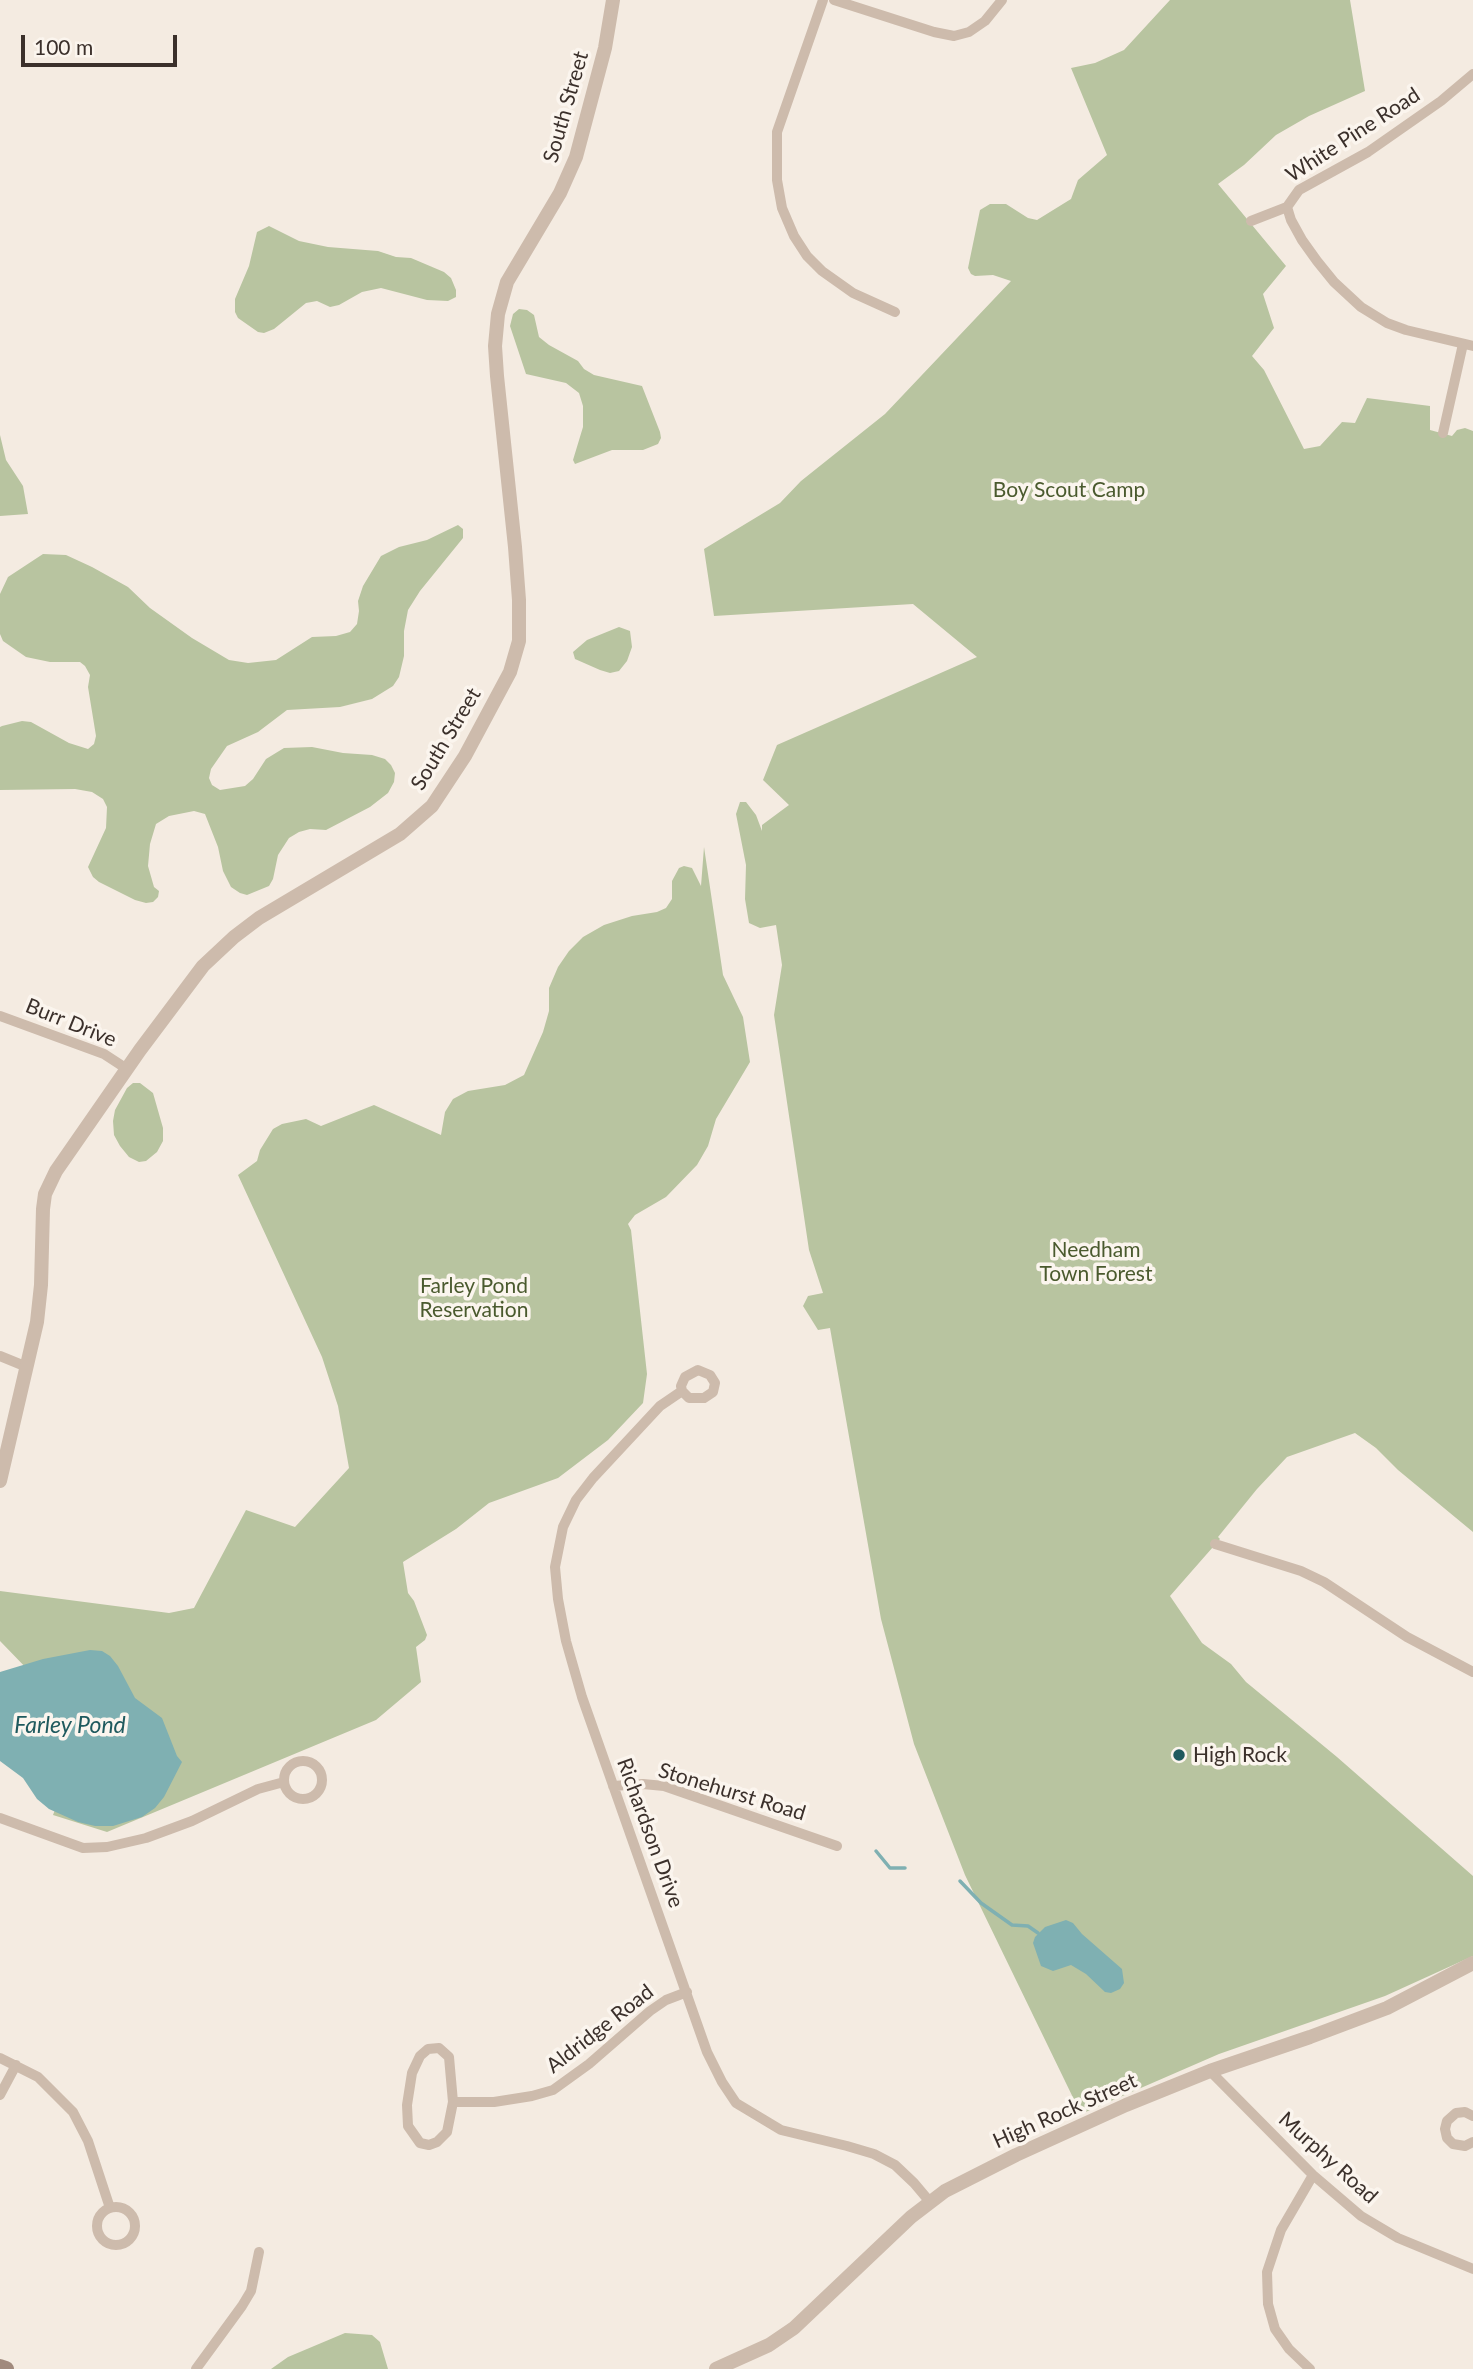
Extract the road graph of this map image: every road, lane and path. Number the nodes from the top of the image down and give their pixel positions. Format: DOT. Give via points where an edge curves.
graph roads {
  1 [pos="613,0"];
  2 [pos="822,0"];
  3 [pos="834,0"];
  4 [pos="1002,0"];
  5 [pos="1473,74"];
  6 [pos="1287,206"];
  7 [pos="1251,220"];
  8 [pos="895,312"];
  9 [pos="1468,345"];
  10 [pos="1443,433"];
  11 [pos="0,1016"];
  12 [pos="127,1069"];
  13 [pos="0,1356"];
  14 [pos="27,1367"];
  15 [pos="682,1391"];
  16 [pos="0,1481"];
  17 [pos="1214,1544"];
  18 [pos="1473,1672"];
  19 [pos="284,1782"];
  20 [pos="613,1786"];
  21 [pos="0,1818"];
  22 [pos="837,1846"];
  23 [pos="1473,1963"];
  24 [pos="687,1992"];
  25 [pos="0,2058"];
  26 [pos="16,2065"];
  27 [pos="1210,2071"];
  28 [pos="0,2095"];
  29 [pos="453,2102"];
  30 [pos="1473,2116"];
  31 [pos="1473,2141"];
  32 [pos="1313,2175"];
  33 [pos="930,2203"];
  34 [pos="110,2208"];
  35 [pos="259,2252"];
  36 [pos="1473,2269"];
  37 [pos="0,2367"];
  38 [pos="6,2369"];
  39 [pos="196,2369"];
  40 [pos="716,2369"];
  41 [pos="1310,2369"];
  1 -- 12 [label="street, South Street" via="576,157 508,282 496,321 497,376 519,600 519,641 510,672 432,806 400,834 234,937 203,967"];
  2 -- 8 [label="street" via="777,132 782,208 794,236 822,271 853,293"];
  3 -- 4 [label="street" via="954,36 985,21"];
  5 -- 6 [label="street, White Pine Road" via="1368,152 1299,190"];
  6 -- 7 [label="street, White Pine Road"];
  6 -- 9 [label="street" via="1317,261 1362,307 1406,330"];
  9 -- 10 [label="street"];
  11 -- 12 [label="street, Burr Drive" via="104,1054"];
  12 -- 14 [label="street, South Street" via="56,1171 46,1194 38,1310"];
  13 -- 14 [label="street"];
  14 -- 16 [label="street, South Street"];
  15 -- 20 [label="street, Richardson Drive" via="660,1406 583,1490 568,1515 556,1554 566,1641"];
  17 -- 18 [label="street" via="1301,1571"];
  19 -- 21 [label="street" via="146,1838 107,1847 83,1848"];
  20 -- 22 [label="street, Stonehurst Road" via="664,1786"];
  20 -- 24 [label="street, Richardson Drive"];
  23 -- 27 [label="street, High Rock Street" via="1387,2008"];
  24 -- 29 [label="street, Aldridge Road" via="650,2011 553,2090 494,2102"];
  24 -- 33 [label="street, Richardson Drive" via="707,2052 736,2103 781,2130 874,2154 895,2165"];
  25 -- 26 [label="street"];
  26 -- 28 [label="street"];
  26 -- 34 [label="street" via="48,2085 73,2112 88,2141"];
  27 -- 32 [label="street, Murphy Road"];
  27 -- 33 [label="street, High Rock Street" via="1061,2134 945,2191"];
  29 -- 29 [label="street" via="449,2057 439,2048 428,2049 408,2082 406,2116 420,2143 438,2142 447,2132"];
  30 -- 31 [label="street" via="1456,2113 1445,2129 1456,2145"];
  32 -- 36 [label="street, Murphy Road" via="1380,2228"];
  32 -- 41 [label="street" via="1281,2230 1267,2272 1275,2329"];
  33 -- 40 [label="street, High Rock Street" via="794,2328"];
  35 -- 39 [label="street" via="243,2306"];
  37 -- 38 [label="main road"];
}
